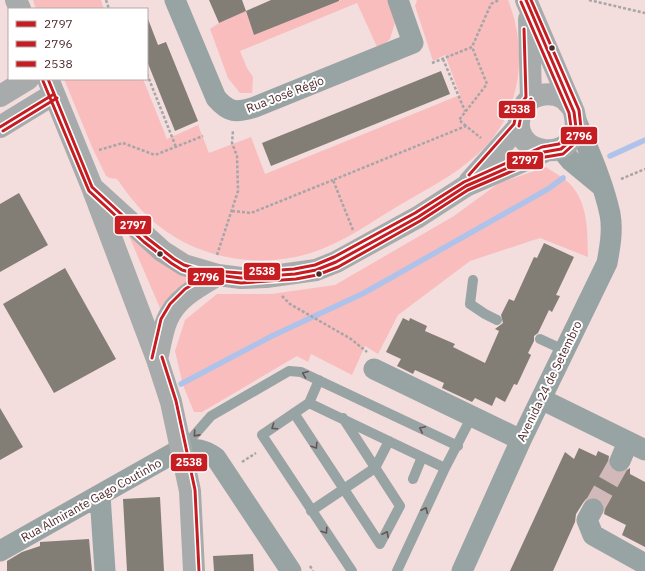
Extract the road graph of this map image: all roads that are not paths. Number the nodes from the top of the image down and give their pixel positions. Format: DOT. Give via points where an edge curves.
graph roads {
  1 [pos="175,0"];
  2 [pos="398,0"];
  3 [pos="527,3"];
  4 [pos="26,80"];
  5 [pos="51,86"];
  6 [pos="0,96"];
  7 [pos="531,98"];
  8 [pos="573,112"];
  9 [pos="519,126"];
  10 [pos="0,127"];
  11 [pos="552,150"];
  12 [pos="610,184"];
  13 [pos="466,186"];
  14 [pos="92,187"];
  15 [pos="217,266"];
  16 [pos="473,280"];
  17 [pos="497,320"];
  18 [pos="540,339"];
  19 [pos="564,350"];
  20 [pos="157,359"];
  21 [pos="374,370"];
  22 [pos="319,380"];
  23 [pos="540,398"];
  24 [pos="309,403"];
  25 [pos="294,413"];
  26 [pos="472,416"];
  27 [pos="343,418"];
  28 [pos="521,440"];
  29 [pos="389,441"];
  30 [pos="458,446"];
  31 [pos="637,446"];
  32 [pos="181,449"];
  33 [pos="422,457"];
  34 [pos="620,461"];
  35 [pos="375,468"];
  36 [pos="445,468"];
  37 [pos="413,479"];
  38 [pos="343,489"];
  39 [pos="100,495"];
  40 [pos="593,509"];
  41 [pos="312,511"];
  42 [pos="0,551"];
  43 [pos="645,564"];
  44 [pos="105,571"];
  45 [pos="194,571"];
  46 [pos="291,571"];
  47 [pos="352,571"];
  48 [pos="397,571"];
  49 [pos="462,571"];
  1 -- 2 [label="street, Rua José Régio" via="216,98 224,107 234,111 255,107 413,43"];
  3 -- 7 [label="street"];
  3 -- 8 [label="street"];
  4 -- 6 [label="street"];
  5 -- 10 [label="street"];
  5 -- 14 [label="street"];
  7 -- 8 [label="street" via="540,94 550,94 563,98"];
  7 -- 9 [label="street" via="519,116"];
  8 -- 11 [label="street" via="574,134 569,142"];
  8 -- 12 [label="street, Avenida 24 de Setembro"];
  9 -- 11 [label="street" via="521,135 527,143"];
  9 -- 13 [label="street"];
  11 -- 12 [label="street"];
  11 -- 13 [label="street"];
  12 -- 19 [label="street, Avenida 24 de Setembro" via="611,238 607,263"];
  13 -- 15 [label="street" via="418,217 336,262 316,270 241,278"];
  14 -- 15 [label="street" via="162,251 184,265"];
  14 -- 20 [label="street"];
  15 -- 20 [label="street" via="174,307 166,321"];
  16 -- 17 [label="lane" via="470,304"];
  18 -- 19 [label="lane"];
  19 -- 23 [label="street, Avenida 24 de Setembro"];
  20 -- 32 [label="street" via="171,402"];
  21 -- 26 [label="street"];
  22 -- 24 [label="lane"];
  30 -- 22 [label="lane, one-way"];
  22 -- 32 [label="lane, one-way" via="301,372 288,370 211,416"];
  23 -- 28 [label="street, Avenida 24 de Setembro"];
  23 -- 31 [label="street"];
  24 -- 25 [label="lane"];
  24 -- 27 [label="lane"];
  25 -- 38 [label="lane, one-way"];
  25 -- 41 [label="lane, one-way" via="262,435"];
  26 -- 28 [label="street"];
  26 -- 30 [label="lane"];
  27 -- 29 [label="lane"];
  27 -- 35 [label="lane"];
  28 -- 49 [label="street, Avenida 24 de Setembro"];
  29 -- 33 [label="lane"];
  29 -- 35 [label="lane"];
  30 -- 36 [label="lane"];
  31 -- 34 [label="street"];
  32 -- 39 [label="street, Rua Almirante Gago Coutinho"];
  32 -- 45 [label="street" via="190,491"];
  32 -- 46 [label="street" via="205,450 216,458"];
  33 -- 36 [label="lane"];
  33 -- 37 [label="lane"];
  35 -- 38 [label="lane"];
  38 -- 35 [label="lane, one-way" via="380,544 400,506"];
  48 -- 36 [label="lane, one-way"];
  38 -- 41 [label="lane"];
  39 -- 42 [label="street, Rua Almirante Gago Coutinho"];
  39 -- 44 [label="street"];
  40 -- 43 [label="street" via="587,520 593,535"];
  41 -- 47 [label="lane, one-way"];
}
